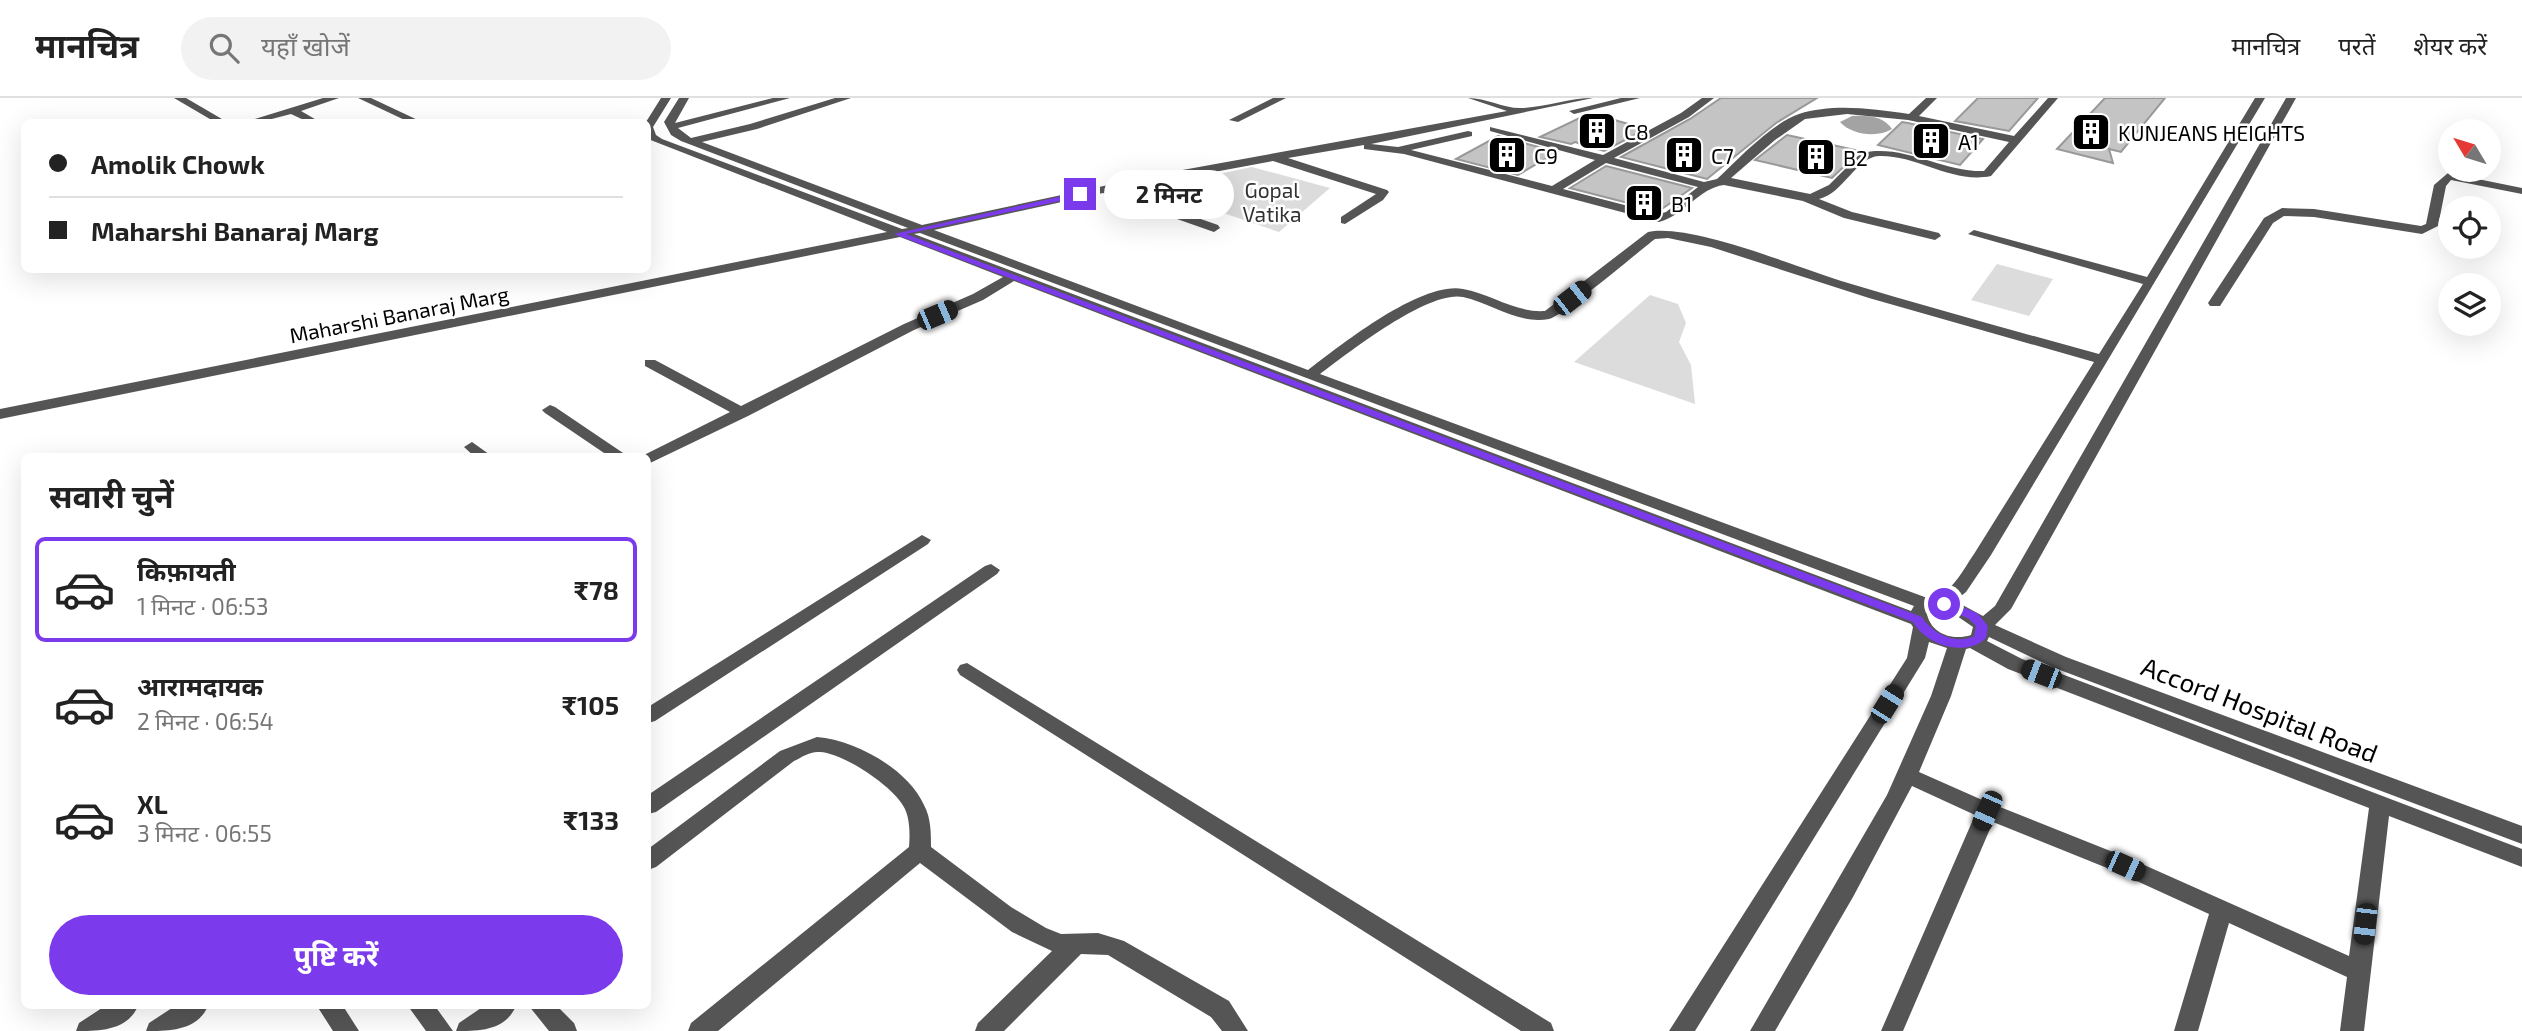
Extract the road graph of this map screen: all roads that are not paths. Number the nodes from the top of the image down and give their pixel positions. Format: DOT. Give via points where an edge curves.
graph roads {
  1 [pos="334,98"];
  2 [pos="363,98"];
  3 [pos="666,98"];
  4 [pos="785,98"];
  5 [pos="846,98"];
  6 [pos="1281,98"];
  7 [pos="1473,98"];
  8 [pos="1588,98"];
  9 [pos="1635,98"];
  10 [pos="1709,98"];
  11 [pos="1932,98"];
  12 [pos="2053,98"];
  13 [pos="2260,98"];
  14 [pos="2291,98"];
  15 [pos="183,99"];
  16 [pos="687,99"];
  17 [pos="771,100"];
  18 [pos="292,110"];
  19 [pos="805,112"];
  20 [pos="1522,112"];
  21 [pos="1912,117"];
  22 [pos="217,119"];
  23 [pos="260,119"];
  24 [pos="309,119"];
  25 [pos="409,119"];
  26 [pos="1234,120"];
  27 [pos="651,122"];
  28 [pos="670,127"];
  29 [pos="1494,129"];
  30 [pos="651,137"];
  31 [pos="2017,140"];
  32 [pos="690,141"];
  33 [pos="1345,145"];
  34 [pos="1396,150"];
  35 [pos="1269,156"];
  36 [pos="1604,159"];
  37 [pos="1722,180"];
  38 [pos="1706,186"];
  39 [pos="1103,189"];
  40 [pos="1552,191"];
  41 [pos="2522,191"];
  42 [pos="1806,198"];
  43 [pos="1345,220"];
  44 [pos="919,228"];
  45 [pos="1214,228"];
  46 [pos="898,234"];
  47 [pos="1974,234"];
  48 [pos="1935,236"];
  49 [pos="1012,278"];
  50 [pos="2150,282"];
  51 [pos="2215,303"];
  52 [pos="2103,360"];
  53 [pos="650,363"];
  54 [pos="1310,375"];
  55 [pos="550,410"];
  56 [pos="743,413"];
  57 [pos="0,414"];
  58 [pos="615,453"];
  59 [pos="651,458"];
  60 [pos="922,540"];
  61 [pos="991,570"];
  62 [pos="1927,614"];
  63 [pos="1971,637"];
  64 [pos="967,670"];
  65 [pos="651,714"];
  66 [pos="1909,776"];
  67 [pos="651,804"];
  68 [pos="2380,804"];
  69 [pos="1987,811"];
  70 [pos="2522,835"];
  71 [pos="920,851"];
  72 [pos="2522,858"];
  73 [pos="651,859"];
  74 [pos="2222,909"];
  75 [pos="1075,944"];
  76 [pos="2360,972"];
  77 [pos="122,1009"];
  78 [pos="191,1009"];
  79 [pos="331,1009"];
  80 [pos="423,1009"];
  81 [pos="500,1009"];
  82 [pos="544,1009"];
  83 [pos="1892,1029"];
  84 [pos="88,1031"];
  85 [pos="158,1031"];
  86 [pos="347,1031"];
  87 [pos="441,1031"];
  88 [pos="468,1031"];
  89 [pos="565,1031"];
  90 [pos="701,1031"];
  91 [pos="988,1031"];
  92 [pos="1236,1031"];
  93 [pos="1542,1031"];
  94 [pos="1681,1031"];
  95 [pos="1762,1031"];
  96 [pos="2186,1031"];
  97 [pos="2352,1031"];
  1 -- 18 [label="street"];
  2 -- 25 [label="street"];
  3 -- 27 [label="street"];
  4 -- 17 [label="street"];
  5 -- 19 [label="street"];
  6 -- 26 [label="street"];
  7 -- 20 [label="street"];
  8 -- 20 [label="street, Maharshi Banaraj Marg"];
  9 -- 29 [label="street"];
  10 -- 36 [label="street"];
  11 -- 21 [label="street"];
  12 -- 31 [label="street"];
  13 -- 50 [label="street"];
  14 -- 63 [label="street" via="2007,599"];
  15 -- 22 [label="street"];
  16 -- 28 [label="street"];
  17 -- 19 [label="street"];
  17 -- 28 [label="street"];
  18 -- 23 [label="street"];
  18 -- 24 [label="street"];
  19 -- 32 [label="street"];
  20 -- 33 [label="street, Maharshi Banaraj Marg"];
  21 -- 31 [label="street"];
  21 -- 37 [label="street" via="1846,109 1810,113"];
  28 -- 32 [label="street"];
  29 -- 34 [label="street"];
  29 -- 36 [label="street"];
  30 -- 46 [label="street"];
  31 -- 42 [label="street" via="1991,171 1979,176 1872,153 1826,193"];
  32 -- 44 [label="street"];
  33 -- 34 [label="street"];
  33 -- 35 [label="street, Maharshi Banaraj Marg"];
  34 -- 40 [label="street"];
  35 -- 39 [label="street, Maharshi Banaraj Marg"];
  35 -- 43 [label="street" via="1383,192"];
  36 -- 38 [label="street"];
  36 -- 40 [label="street"];
  37 -- 38 [label="street"];
  37 -- 42 [label="street"];
  38 -- 40 [label="street" via="1670,215 1659,218"];
  39 -- 44 [label="street, Maharshi Banaraj Marg"];
  39 -- 45 [label="street"];
  41 -- 51 [label="street" via="2448,176 2440,185 2432,226 2422,230 2282,212 2268,221"];
  42 -- 48 [label="street" via="1848,215"];
  44 -- 46 [label="street, Maharshi Banaraj Marg"];
  44 -- 54 [label="street"];
  46 -- 49 [label="street"];
  46 -- 57 [label="street, Maharshi Banaraj Marg"];
  47 -- 50 [label="street"];
  49 -- 56 [label="street"];
  49 -- 62 [label="street"];
  50 -- 52 [label="street"];
  52 -- 54 [label="street" via="1687,237 1659,234 1651,235 1549,315 1460,292 1436,294"];
  52 -- 62 [label="street" via="1960,588"];
  53 -- 56 [label="street"];
  54 -- 62 [label="street"];
  55 -- 58 [label="street"];
  56 -- 59 [label="street"];
  60 -- 65 [label="street"];
  61 -- 67 [label="street"];
  62 -- 63 [label="street" via="1936,638"];
  62 -- 63 [label="street" via="1964,610"];
  62 -- 94 [label="street" via="1916,658"];
  63 -- 66 [label="street" via="1945,685"];
  63 -- 68 [label="street" via="2015,664"];
  63 -- 70 [label="street, Accord Hospital Road" via="2059,662"];
  64 -- 93 [label="street"];
  66 -- 69 [label="street"];
  66 -- 95 [label="street"];
  68 -- 72 [label="street"];
  68 -- 76 [label="street"];
  69 -- 74 [label="street"];
  69 -- 83 [label="street"];
  71 -- 73 [label="street" via="913,803 854,755 820,744 787,756"];
  71 -- 75 [label="street" via="1023,926 1051,941"];
  71 -- 90 [label="street"];
  74 -- 76 [label="street"];
  74 -- 96 [label="street"];
  75 -- 91 [label="street"];
  75 -- 92 [label="street" via="1101,941 1116,948 1220,1009"];
  76 -- 97 [label="street"];
  77 -- 84 [label="street"];
  78 -- 85 [label="street"];
  79 -- 86 [label="street"];
  80 -- 87 [label="street"];
  81 -- 88 [label="street"];
  82 -- 89 [label="street"];
}
